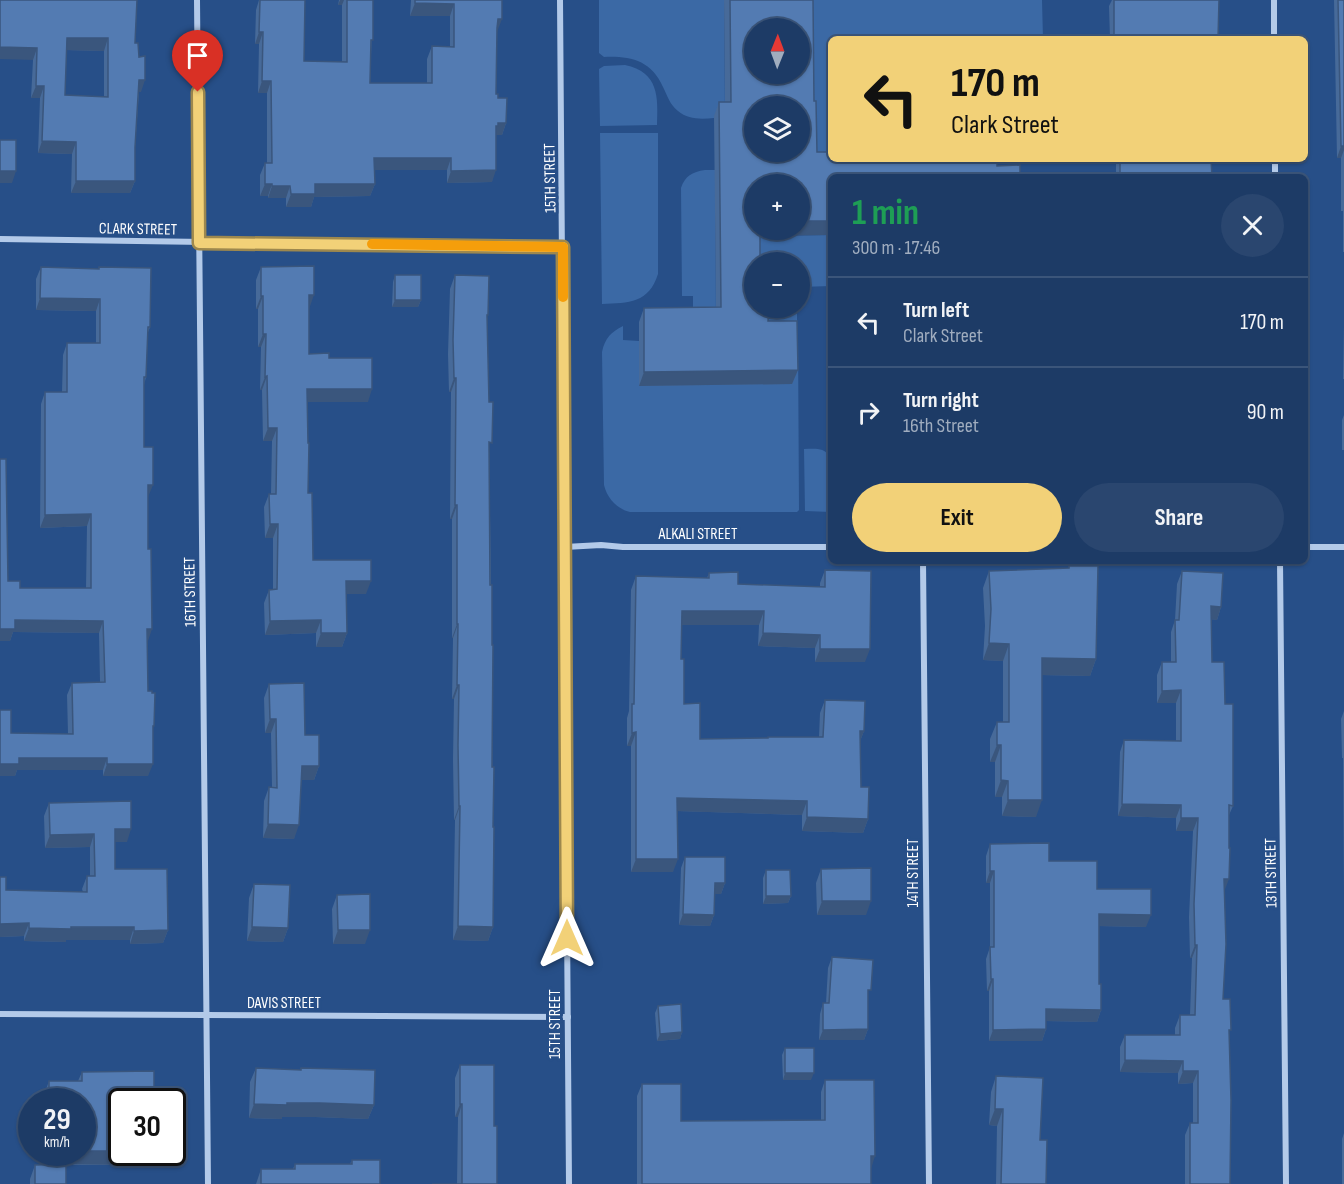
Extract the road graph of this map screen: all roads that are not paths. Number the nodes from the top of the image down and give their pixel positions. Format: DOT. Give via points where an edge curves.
graph roads {
  1 [pos="197,0"];
  2 [pos="560,0"];
  3 [pos="1274,0"];
  4 [pos="1274,36"];
  5 [pos="0,239"];
  6 [pos="199,243"];
  7 [pos="563,247"];
  8 [pos="565,547"];
  9 [pos="828,547"];
  10 [pos="1308,547"];
  11 [pos="1344,547"];
  12 [pos="923,564"];
  13 [pos="1280,564"];
  14 [pos="0,1014"];
  15 [pos="207,1015"];
  16 [pos="568,1017"];
  17 [pos="208,1184"];
  18 [pos="569,1184"];
  19 [pos="929,1184"];
  20 [pos="1286,1184"];
  1 -- 6 [label="street, 16TH STREET"];
  2 -- 7 [label="street, 15TH STREET"];
  3 -- 4 [label="street"];
  5 -- 6 [label="street, CLARK STREET"];
  6 -- 7 [label="street, CLARK STREET"];
  6 -- 15 [label="street, 16TH STREET"];
  7 -- 8 [label="street, 15TH STREET"];
  8 -- 9 [label="street, ALKALI STREET"];
  8 -- 16 [label="street, 15TH STREET"];
  10 -- 11 [label="street"];
  12 -- 19 [label="street, 14TH STREET"];
  13 -- 20 [label="street, 13TH STREET"];
  14 -- 15 [label="street, DAVIS STREET"];
  15 -- 16 [label="street, DAVIS STREET"];
  15 -- 17 [label="street, 16TH STREET"];
  16 -- 18 [label="street, 15TH STREET"];
}
